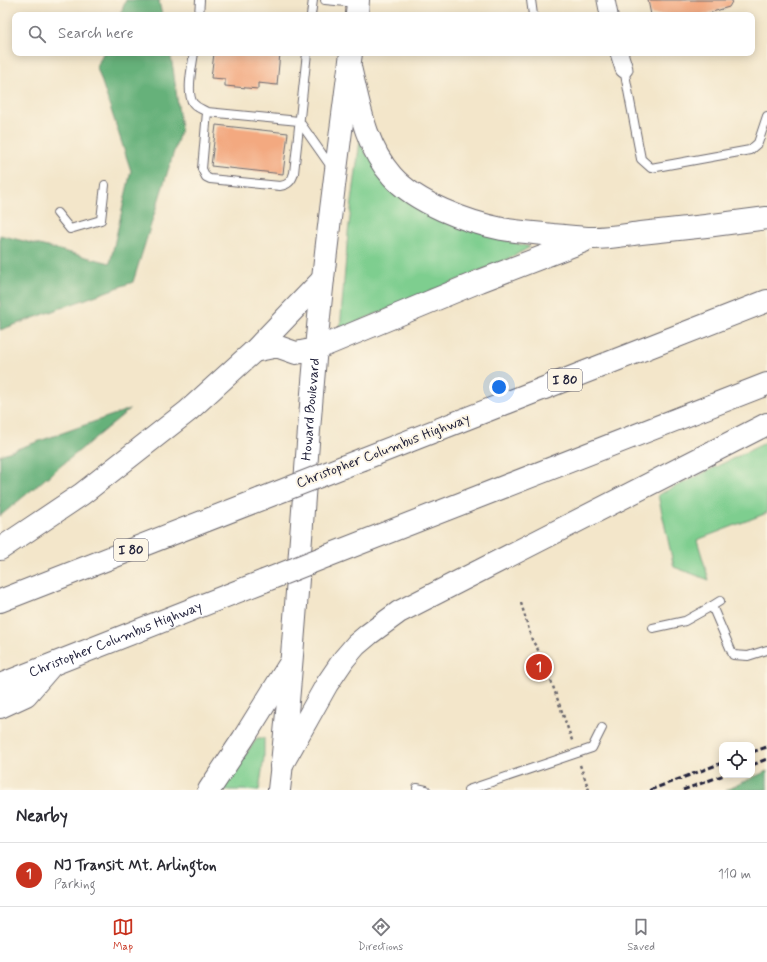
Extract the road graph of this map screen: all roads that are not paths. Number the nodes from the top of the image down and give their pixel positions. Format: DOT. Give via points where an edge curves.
graph roads {
  1 [pos="200,0"];
  2 [pos="313,0"];
  3 [pos="325,0"];
  4 [pos="531,0"];
  5 [pos="606,0"];
  6 [pos="358,6"];
  7 [pos="199,12"];
  8 [pos="312,12"];
  9 [pos="533,12"];
  10 [pos="609,12"];
  11 [pos="194,56"];
  12 [pos="307,56"];
  13 [pos="620,56"];
  14 [pos="351,60"];
  15 [pos="624,69"];
  16 [pos="207,112"];
  17 [pos="767,116"];
  18 [pos="299,121"];
  19 [pos="336,174"];
  20 [pos="105,185"];
  21 [pos="57,213"];
  22 [pos="767,218"];
  23 [pos="592,238"];
  24 [pos="323,280"];
  25 [pos="767,301"];
  26 [pos="316,349"];
  27 [pos="254,351"];
  28 [pos="767,384"];
  29 [pos="767,424"];
  30 [pos="0,549"];
  31 [pos="720,601"];
  32 [pos="0,602"];
  33 [pos="712,606"];
  34 [pos="653,628"];
  35 [pos="767,650"];
  36 [pos="291,662"];
  37 [pos="52,664"];
  38 [pos="0,684"];
  39 [pos="0,707"];
  40 [pos="602,728"];
  41 [pos="282,766"];
  42 [pos="416,788"];
  43 [pos="210,790"];
  44 [pos="279,790"];
  45 [pos="426,790"];
  46 [pos="468,790"];
  1 -- 7 [label="lane"];
  2 -- 8 [label="lane"];
  3 -- 6 [label="lane"];
  4 -- 9 [label="lane"];
  5 -- 10 [label="street"];
  11 -- 16 [label="lane" via="191,98 196,106"];
  12 -- 18 [label="lane"];
  13 -- 15 [label="street"];
  14 -- 19 [label="main road, Howard Boulevard"];
  14 -- 23 [label="main road" via="369,137 387,170 405,187 448,212 501,229"];
  15 -- 17 [label="lane" via="641,159 652,168 750,150 758,143"];
  16 -- 18 [label="lane"];
  16 -- 18 [label="lane" via="202,169 206,177 280,186 288,183 294,173"];
  18 -- 19 [label="lane"];
  19 -- 24 [label="main road, Howard Boulevard"];
  20 -- 21 [label="lane" via="101,220 70,229"];
  22 -- 23 [label="main road"];
  23 -- 26 [label="main road"];
  24 -- 26 [label="main road, Howard Boulevard"];
  24 -- 27 [label="main road"];
  25 -- 32 [label="main road, Christopher Columbus Highway / I 80, bridge"];
  26 -- 27 [label="main road" via="296,353 273,347"];
  26 -- 36 [label="main road, Howard Boulevard"];
  27 -- 30 [label="main road" via="188,411 134,454 82,494"];
  28 -- 37 [label="main road, Christopher Columbus Highway, bridge"];
  29 -- 41 [label="main road" via="382,623 356,645 335,671"];
  31 -- 33 [label="lane"];
  33 -- 34 [label="lane" via="685,621"];
  33 -- 35 [label="lane" via="733,655 748,656"];
  36 -- 41 [label="main road, Howard Boulevard"];
  36 -- 43 [label="main road"];
  37 -- 38 [label="main road, Christopher Columbus Highway"];
  37 -- 39 [label="main road" via="26,695"];
  40 -- 46 [label="lane" via="592,748"];
  41 -- 44 [label="main road, Howard Boulevard"];
  42 -- 45 [label="lane"];
}
